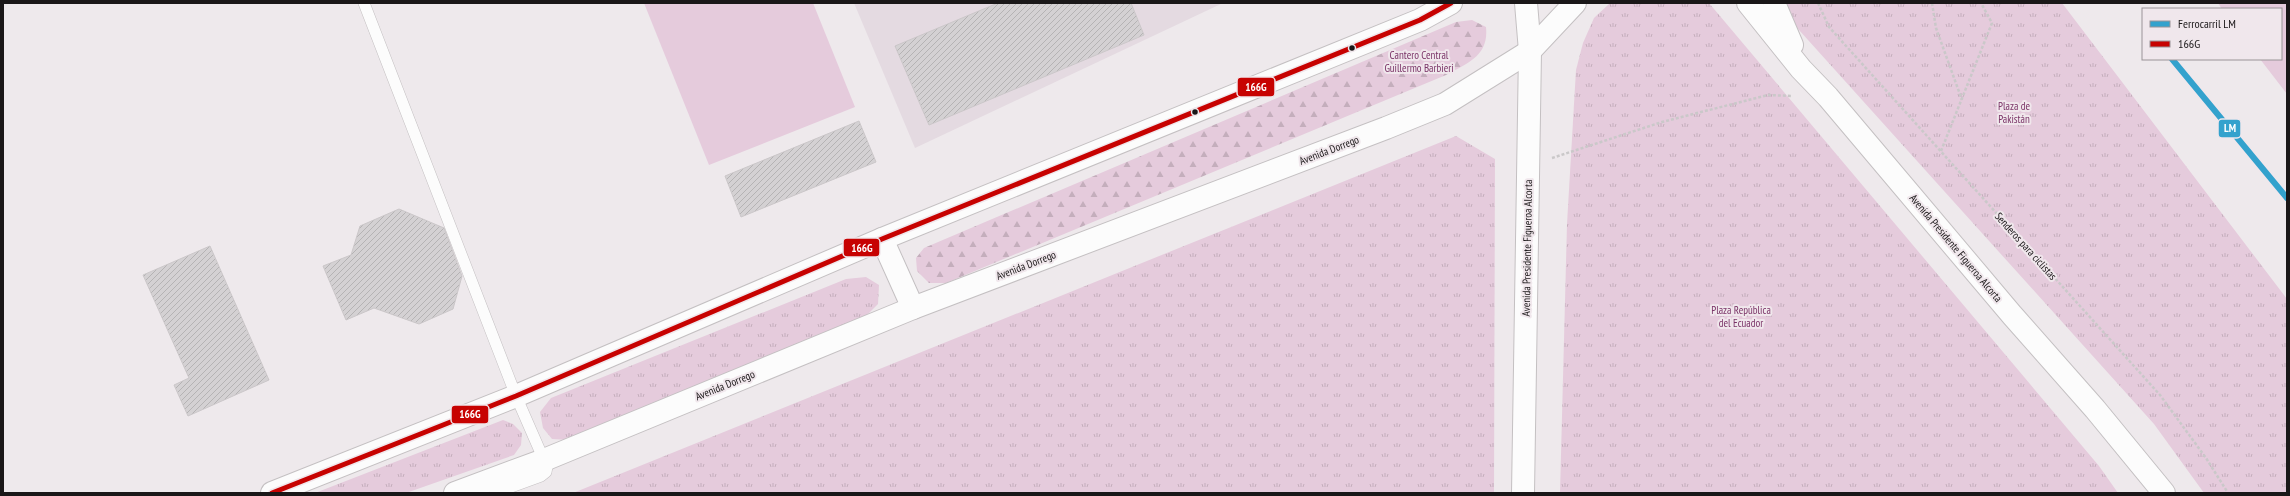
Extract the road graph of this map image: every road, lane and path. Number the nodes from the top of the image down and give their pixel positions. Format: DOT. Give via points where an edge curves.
graph roads {
  1 [pos="364,3"];
  2 [pos="1451,3"];
  3 [pos="1526,3"];
  4 [pos="1575,3"];
  5 [pos="1748,3"];
  6 [pos="1774,3"];
  7 [pos="1818,3"];
  8 [pos="1932,3"];
  9 [pos="1981,3"];
  10 [pos="1530,51"];
  11 [pos="1801,69"];
  12 [pos="1828,97"];
  13 [pos="1962,100"];
  14 [pos="1941,152"];
  15 [pos="1529,166"];
  16 [pos="882,239"];
  17 [pos="913,308"];
  18 [pos="516,396"];
  19 [pos="544,460"];
  20 [pos="272,493"];
  21 [pos="455,493"];
  22 [pos="495,493"];
  23 [pos="1523,493"];
  24 [pos="2164,493"];
  25 [pos="2228,493"];
  1 -- 18 [label="lane"];
  2 -- 16 [label="main road" via="1412,23"];
  3 -- 10 [label="main road, Avenida Presidente Figueroa Alcorta"];
  4 -- 10 [label="main road, Avenida Dorrego"];
  5 -- 11 [label="main road, Avenida Presidente Figueroa Alcorta"];
  6 -- 11 [label="main road"];
  7 -- 14 [label="path, Senderos para ciclistas" via="1829,27"];
  8 -- 13 [label="path" via="1936,28"];
  9 -- 13 [label="path" via="1992,23"];
  10 -- 15 [label="main road, Avenida Presidente Figueroa Alcorta"];
  10 -- 17 [label="main road, Avenida Dorrego" via="1445,104"];
  11 -- 12 [label="main road, Avenida Presidente Figueroa Alcorta"];
  12 -- 15 [label="path" via="1768,95 1662,122"];
  12 -- 24 [label="main road, Avenida Presidente Figueroa Alcorta" via="2012,315 2105,420"];
  13 -- 14 [label="path"];
  14 -- 25 [label="path, Senderos para ciclistas" via="2160,395"];
  15 -- 23 [label="main road, Avenida Presidente Figueroa Alcorta"];
  16 -- 17 [label="main road"];
  16 -- 18 [label="main road"];
  17 -- 19 [label="main road, Avenida Dorrego"];
  18 -- 19 [label="lane"];
  18 -- 20 [label="main road"];
  19 -- 21 [label="main road, Avenida Dorrego"];
  19 -- 22 [label="lane" via="547,467 541,476"];
}
